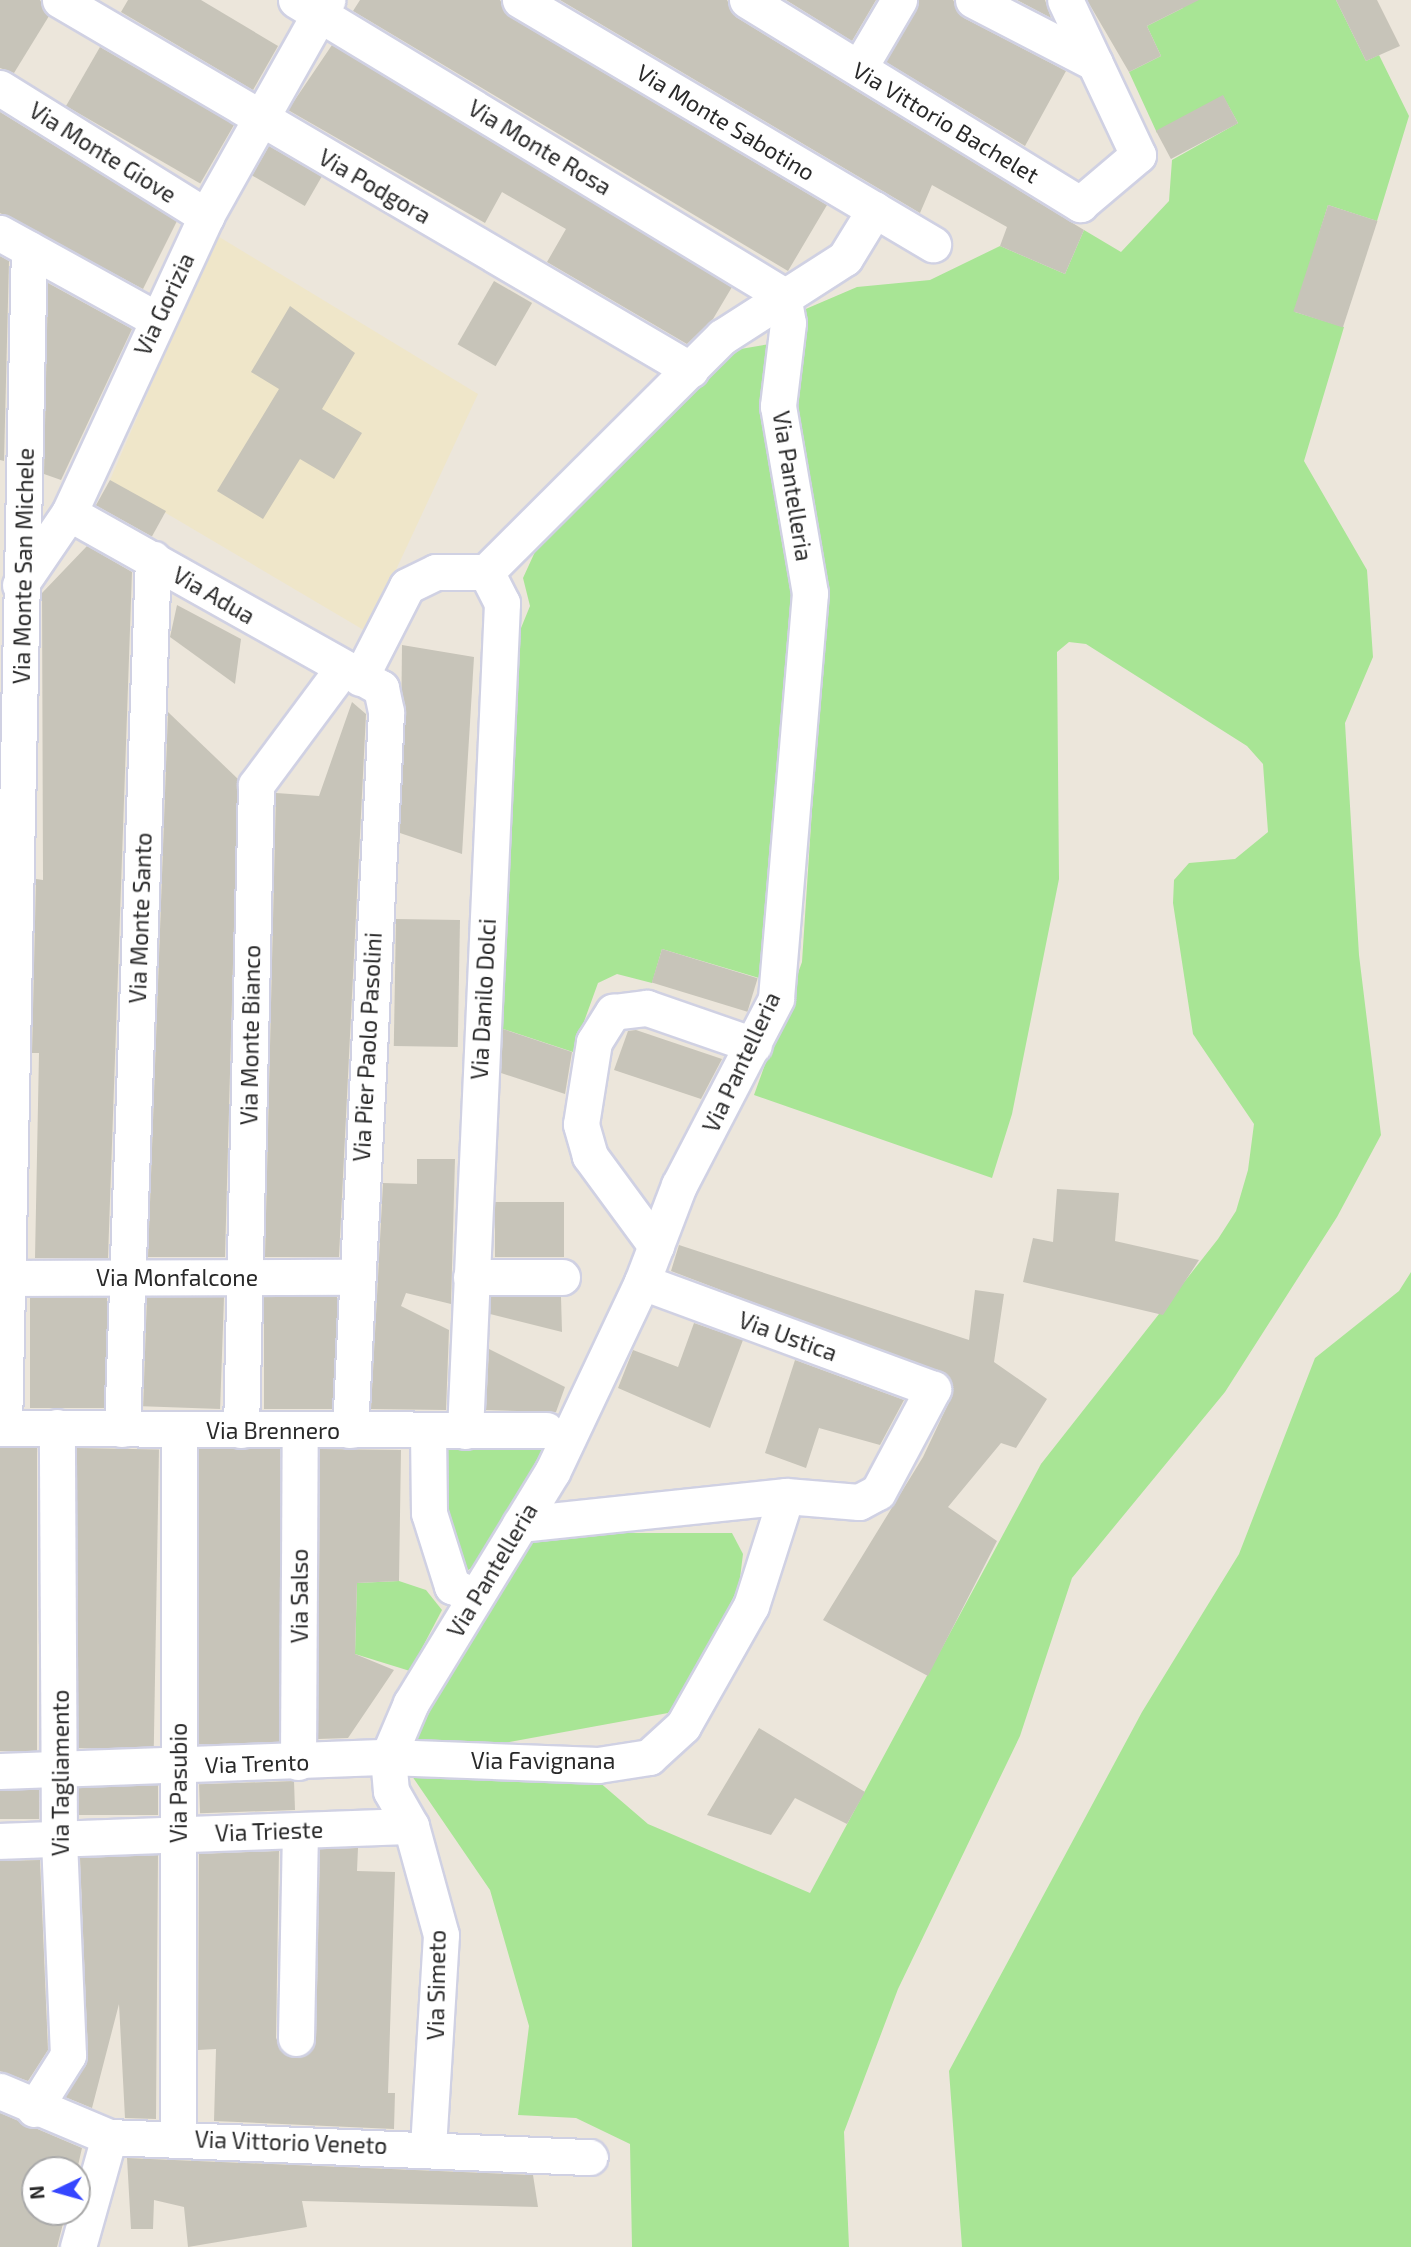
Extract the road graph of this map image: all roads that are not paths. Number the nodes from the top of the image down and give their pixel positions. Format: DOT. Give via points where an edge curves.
graph roads {
  1 [pos="60,0"];
  2 [pos="520,0"];
  3 [pos="747,0"];
  4 [pos="899,0"];
  5 [pos="973,0"];
  6 [pos="1065,0"];
  7 [pos="314,4"];
  8 [pos="1094,63"];
  9 [pos="859,68"];
  10 [pos="0,88"];
  11 [pos="256,117"];
  12 [pos="875,209"];
  13 [pos="206,216"];
  14 [pos="15,241"];
  15 [pos="933,244"];
  16 [pos="783,295"];
  17 [pos="156,319"];
  18 [pos="691,370"];
  19 [pos="69,513"];
  20 [pos="153,559"];
  21 [pos="486,572"];
  22 [pos="11,593"];
  23 [pos="351,673"];
  24 [pos="754,1045"];
  25 [pos="656,1246"];
  26 [pos="128,1277"];
  27 [pos="245,1277"];
  28 [pos="354,1277"];
  29 [pos="471,1277"];
  30 [pos="562,1277"];
  31 [pos="4,1278"];
  32 [pos="642,1282"];
  33 [pos="58,1427"];
  34 [pos="2,1428"];
  35 [pos="122,1429"];
  36 [pos="180,1429"];
  37 [pos="241,1430"];
  38 [pos="299,1430"];
  39 [pos="350,1430"];
  40 [pos="545,1430"];
  41 [pos="428,1431"];
  42 [pos="465,1431"];
  43 [pos="786,1496"];
  44 [pos="520,1524"];
  45 [pos="475,1596"];
  46 [pos="388,1757"];
  47 [pos="298,1762"];
  48 [pos="178,1765"];
  49 [pos="60,1770"];
  50 [pos="0,1771"];
  51 [pos="411,1826"];
  52 [pos="300,1830"];
  53 [pos="178,1835"];
  54 [pos="59,1840"];
  55 [pos="0,1841"];
  56 [pos="296,2038"];
  57 [pos="0,2091"];
  58 [pos="34,2109"];
  59 [pos="109,2137"];
  60 [pos="177,2137"];
  61 [pos="428,2148"];
  62 [pos="590,2157"];
  63 [pos="78,2247"];
  1 -- 11 [label="street, Via Podgora"];
  2 -- 12 [label="street, Via Monte Sabotino"];
  3 -- 9 [label="street, Via Vittorio Bachelet"];
  4 -- 9 [label="street"];
  5 -- 8 [label="street"];
  6 -- 8 [label="street"];
  7 -- 11 [label="street, Via Gorizia"];
  7 -- 16 [label="street, Via Monte Rosa"];
  8 -- 9 [label="street, Via Vittorio Bachelet" via="1138,155 1080,204"];
  10 -- 13 [label="street, Via Monte Giove"];
  11 -- 13 [label="street, Via Gorizia"];
  11 -- 18 [label="street, Via Podgora"];
  12 -- 15 [label="street, Via Monte Sabotino"];
  12 -- 16 [label="street" via="845,258 817,282"];
  13 -- 17 [label="street, Via Gorizia"];
  14 -- 17 [label="street"];
  14 -- 22 [label="street, Via Monte San Michele"];
  16 -- 18 [label="street" via="722,337"];
  16 -- 24 [label="street, Via Pantelleria" via="788,323 778,406 810,593 776,999"];
  17 -- 19 [label="street, Via Gorizia"];
  18 -- 21 [label="street"];
  19 -- 20 [label="street, Via Adua"];
  19 -- 22 [label="street, Via Gorizia"];
  20 -- 23 [label="street, Via Adua"];
  20 -- 26 [label="street, Via Monte Santo"];
  21 -- 23 [label="street, Via Monte Bianco" via="436,572 407,586"];
  21 -- 29 [label="street, Via Danilo Dolci" via="502,603"];
  22 -- 31 [label="street, Via Monte San Michele"];
  23 -- 27 [label="street, Via Monte Bianco" via="256,785"];
  23 -- 28 [label="street, Via Pier Paolo Pasolini" via="380,688 386,712"];
  24 -- 25 [label="street, Via Pantelleria" via="679,1185"];
  24 -- 25 [label="street" via="647,1008 613,1012 594,1041 581,1124 590,1156"];
  25 -- 32 [label="street, Via Pantelleria"];
  26 -- 27 [label="street, Via Monfalcone"];
  26 -- 31 [label="street, Via Monfalcone"];
  26 -- 35 [label="street, Via Monte Santo"];
  27 -- 28 [label="street, Via Monfalcone"];
  27 -- 37 [label="street, Via Monte Bianco"];
  28 -- 39 [label="street, Via Pier Paolo Pasolini"];
  29 -- 30 [label="street"];
  29 -- 42 [label="street, Via Danilo Dolci"];
  31 -- 34 [label="street, Via Monte San Michele"];
  32 -- 43 [label="street, Via Ustica" via="933,1389 878,1492 859,1502"];
  32 -- 44 [label="street, Via Pantelleria" via="552,1472"];
  33 -- 34 [label="street, Via Brennero"];
  33 -- 35 [label="street, Via Brennero"];
  33 -- 49 [label="street, Via Tagliamento"];
  35 -- 36 [label="street, Via Brennero"];
  36 -- 37 [label="street, Via Brennero"];
  36 -- 48 [label="street, Via Pasubio"];
  37 -- 38 [label="street, Via Brennero"];
  38 -- 39 [label="street, Via Brennero"];
  38 -- 47 [label="street, Via Salso"];
  39 -- 41 [label="street, Via Brennero"];
  40 -- 42 [label="street, Via Brennero"];
  41 -- 42 [label="street, Via Brennero"];
  41 -- 45 [label="street" via="429,1513 452,1586"];
  43 -- 44 [label="street"];
  43 -- 46 [label="street, Via Favignana" via="751,1606 683,1726 649,1757 598,1765"];
  44 -- 45 [label="street, Via Pantelleria"];
  45 -- 46 [label="street, Via Pantelleria" via="411,1703"];
  46 -- 47 [label="street, Via Trento"];
  46 -- 51 [label="street, Via Simeto" via="391,1791"];
  47 -- 48 [label="street, Via Trento"];
  48 -- 49 [label="street, Via Trento"];
  48 -- 53 [label="street, Via Pasubio"];
  49 -- 50 [label="street, Via Trento"];
  49 -- 54 [label="street, Via Tagliamento"];
  51 -- 52 [label="street, Via Trieste"];
  51 -- 61 [label="street, Via Simeto" via="441,1935"];
  52 -- 53 [label="street, Via Trieste"];
  52 -- 56 [label="street"];
  53 -- 54 [label="street, Via Trieste"];
  53 -- 60 [label="street, Via Pasubio"];
  54 -- 55 [label="street, Via Trieste"];
  54 -- 58 [label="street, Via Tagliamento" via="68,2055"];
  57 -- 58 [label="street, Via Vittorio Veneto"];
  58 -- 59 [label="street, Via Vittorio Veneto"];
  59 -- 60 [label="street, Via Vittorio Veneto"];
  59 -- 63 [label="street"];
  60 -- 61 [label="street, Via Vittorio Veneto"];
  61 -- 62 [label="street, Via Vittorio Veneto"];
}
